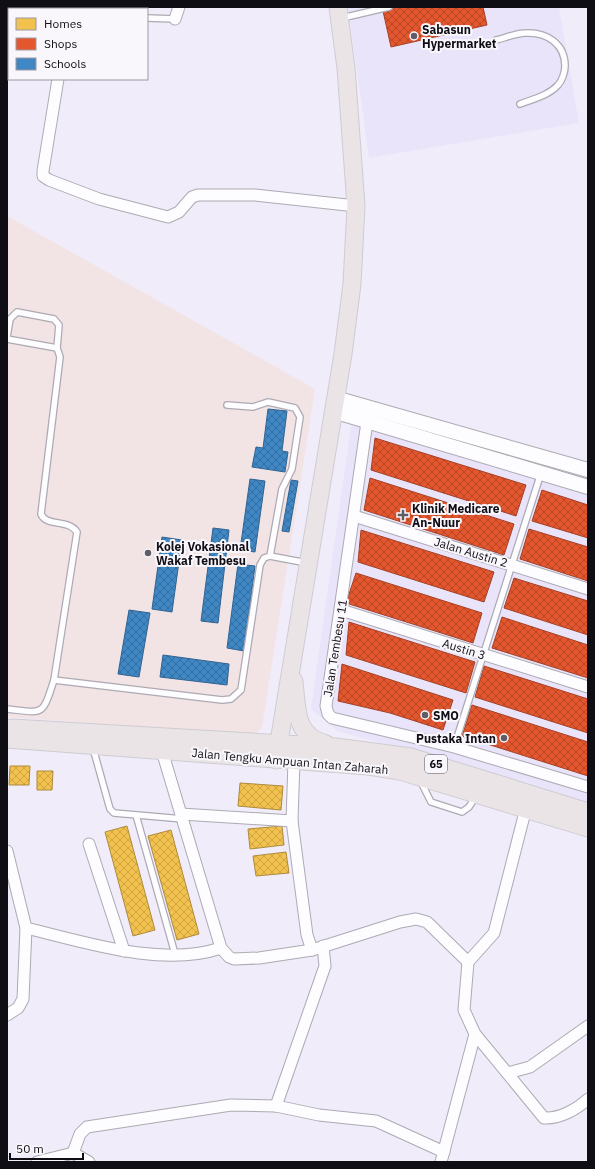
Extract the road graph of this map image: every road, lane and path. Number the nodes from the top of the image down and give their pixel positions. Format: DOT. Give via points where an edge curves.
graph roads {
  1 [pos="179,7"];
  2 [pos="389,7"];
  3 [pos="339,13"];
  4 [pos="148,18"];
  5 [pos="175,19"];
  6 [pos="496,40"];
  7 [pos="58,80"];
  8 [pos="520,104"];
  9 [pos="356,206"];
  10 [pos="7,338"];
  11 [pos="56,348"];
  12 [pos="334,404"];
  13 [pos="226,405"];
  14 [pos="368,415"];
  15 [pos="546,458"];
  16 [pos="588,470"];
  17 [pos="541,473"];
  18 [pos="588,487"];
  19 [pos="354,516"];
  20 [pos="270,556"];
  21 [pos="308,563"];
  22 [pos="512,565"];
  23 [pos="588,589"];
  24 [pos="340,610"];
  25 [pos="483,655"];
  26 [pos="292,657"];
  27 [pos="54,680"];
  28 [pos="588,687"];
  29 [pos="7,709"];
  30 [pos="283,714"];
  31 [pos="7,727"];
  32 [pos="7,739"];
  33 [pos="245,741"];
  34 [pos="92,746"];
  35 [pos="336,747"];
  36 [pos="454,747"];
  37 [pos="162,751"];
  38 [pos="277,752"];
  39 [pos="294,761"];
  40 [pos="588,787"];
  41 [pos="526,808"];
  42 [pos="588,812"];
  43 [pos="136,815"];
  44 [pos="182,817"];
  45 [pos="292,821"];
  46 [pos="588,828"];
  47 [pos="89,844"];
  48 [pos="7,851"];
  49 [pos="26,928"];
  50 [pos="221,948"];
  51 [pos="317,948"];
  52 [pos="124,951"];
  53 [pos="175,954"];
  54 [pos="468,962"];
  55 [pos="7,1015"];
  56 [pos="588,1026"];
  57 [pos="475,1034"];
  58 [pos="508,1074"];
  59 [pos="588,1100"];
  60 [pos="276,1106"];
  61 [pos="73,1153"];
  62 [pos="442,1157"];
  63 [pos="37,1162"];
  64 [pos="89,1162"];
  1 -- 5 [label="street"];
  2 -- 3 [label="lane"];
  3 -- 9 [label="main road" via="346,68"];
  4 -- 5 [label="lane"];
  6 -- 8 [label="lane" via="526,33 542,36 556,42 562,48 565,71 559,85 548,94"];
  7 -- 9 [label="street" via="43,171 43,176 49,180 99,199 168,217 179,212 192,197 198,195 255,195"];
  9 -- 12 [label="main road" via="352,284"];
  10 -- 11 [label="lane"];
  10 -- 11 [label="lane" via="10,319 17,312 54,319 59,325"];
  11 -- 27 [label="lane" via="60,357 41,514 45,519 70,525 77,532"];
  12 -- 14 [label="street"];
  12 -- 21 [label="main road"];
  13 -- 20 [label="lane" via="253,407 268,402 295,408 300,417 292,469 282,489"];
  14 -- 15 [label="street"];
  14 -- 17 [label="street"];
  14 -- 19 [label="street, Jalan Tembesu 11"];
  15 -- 16 [label="street"];
  15 -- 17 [label="lane"];
  17 -- 18 [label="street"];
  17 -- 22 [label="lane"];
  19 -- 22 [label="street, Jalan Austin 2"];
  19 -- 24 [label="street, Jalan Tembesu 11"];
  20 -- 21 [label="lane"];
  20 -- 27 [label="lane" via="264,558 260,565 241,690 231,699"];
  21 -- 26 [label="main road"];
  22 -- 23 [label="street, Jalan Austin 2"];
  22 -- 25 [label="lane"];
  24 -- 25 [label="street, Austin 3"];
  24 -- 36 [label="street, Jalan Tembesu 11" via="326,706 328,714 332,718"];
  25 -- 28 [label="street, Austin 3"];
  25 -- 36 [label="lane"];
  26 -- 30 [label="main road"];
  26 -- 35 [label="main road" via="300,724 309,736 318,742"];
  27 -- 29 [label="lane" via="46,707 37,712"];
  30 -- 33 [label="main road" via="268,734 260,739"];
  30 -- 38 [label="main road"];
  31 -- 33 [label="main road, Jalan Tengku Ampuan Intan Zaharah / 65"];
  32 -- 34 [label="main road, Jalan Tengku Ampuan Intan Zaharah / 65"];
  33 -- 38 [label="main road, Jalan Tengku Ampuan Intan Zaharah / 65"];
  34 -- 37 [label="main road, Jalan Tengku Ampuan Intan Zaharah / 65"];
  34 -- 43 [label="lane" via="110,809 114,813"];
  35 -- 38 [label="main road, Jalan Tengku Ampuan Intan Zaharah / 65"];
  35 -- 42 [label="main road, Jalan Tengku Ampuan Intan Zaharah / 65" via="411,756"];
  36 -- 40 [label="street, Jalan Tembesu 11"];
  37 -- 38 [label="main road, Jalan Tengku Ampuan Intan Zaharah / 65"];
  37 -- 44 [label="street"];
  38 -- 39 [label="main road, Jalan Tengku Ampuan Intan Zaharah / 65"];
  39 -- 41 [label="main road, Jalan Tengku Ampuan Intan Zaharah / 65" via="400,771"];
  39 -- 45 [label="street"];
  41 -- 46 [label="main road, Jalan Tengku Ampuan Intan Zaharah / 65"];
  41 -- 54 [label="street" via="494,933"];
  43 -- 44 [label="lane"];
  43 -- 53 [label="lane"];
  44 -- 45 [label="street"];
  44 -- 50 [label="street"];
  45 -- 51 [label="street" via="308,935"];
  47 -- 52 [label="street"];
  48 -- 49 [label="street"];
  49 -- 52 [label="street"];
  49 -- 55 [label="street" via="23,998 18,1008"];
  50 -- 51 [label="street" via="228,957 241,960"];
  50 -- 53 [label="street" via="206,953"];
  51 -- 54 [label="street" via="400,922 416,920 427,922"];
  51 -- 60 [label="street" via="325,966"];
  52 -- 53 [label="street"];
  54 -- 57 [label="street" via="464,1010"];
  56 -- 58 [label="street" via="530,1067"];
  57 -- 58 [label="street"];
  57 -- 62 [label="street"];
  58 -- 59 [label="street" via="544,1118 578,1108"];
  60 -- 61 [label="street" via="230,1105 87,1127 80,1134"];
  60 -- 62 [label="street" via="319,1115 376,1121"];
  61 -- 63 [label="street"];
  61 -- 64 [label="street"];
}
